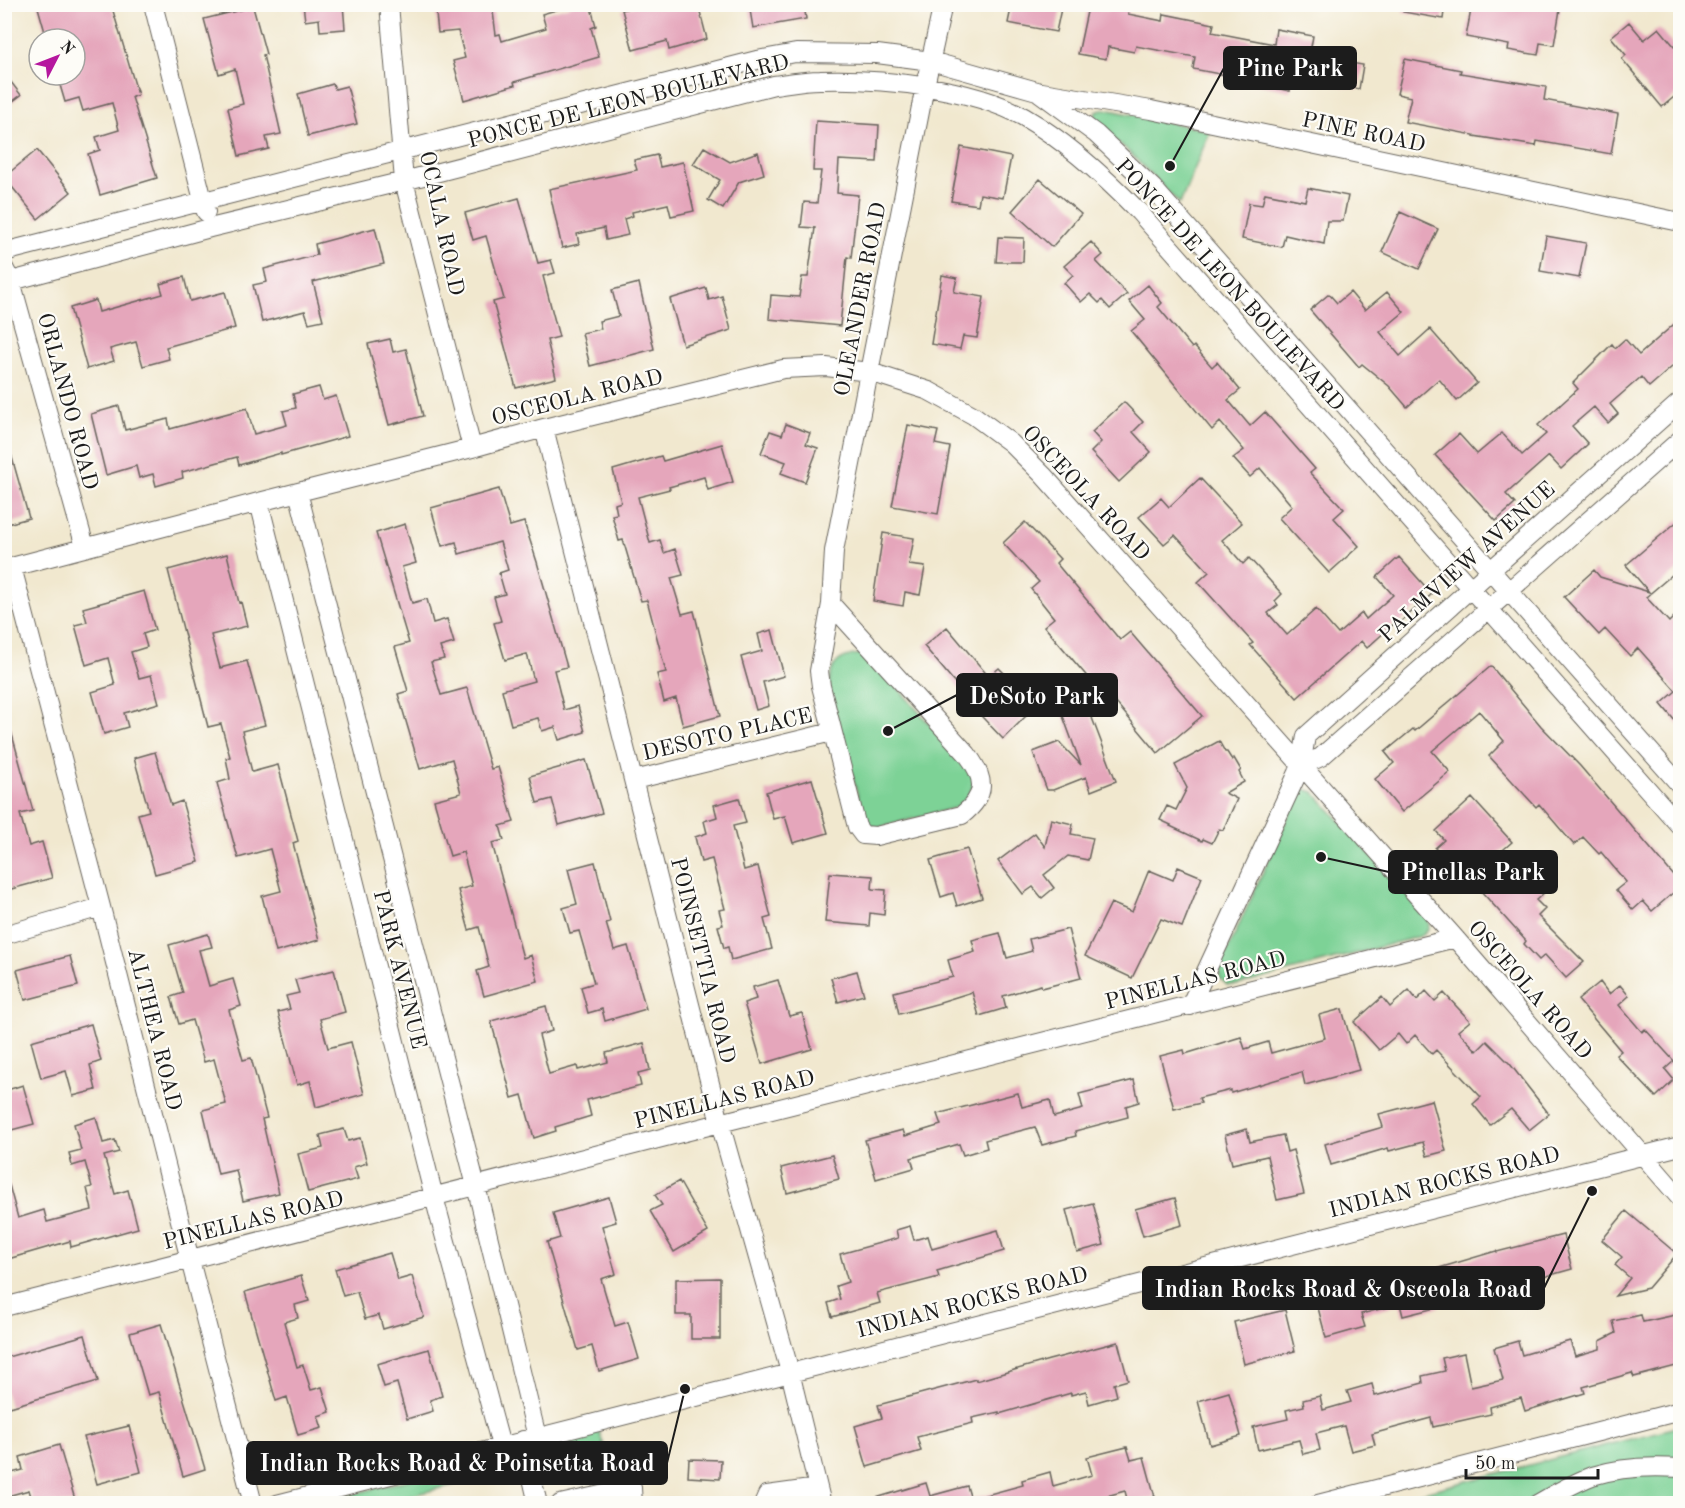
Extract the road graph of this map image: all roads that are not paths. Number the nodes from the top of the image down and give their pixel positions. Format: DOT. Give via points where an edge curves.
graph roads {
  1 [pos="153,4"];
  2 [pos="389,4"];
  3 [pos="943,4"];
  4 [pos="931,61"];
  5 [pos="925,86"];
  6 [pos="1038,91"];
  7 [pos="402,151"];
  8 [pos="404,181"];
  9 [pos="203,202"];
  10 [pos="1680,222"];
  11 [pos="210,228"];
  12 [pos="4,252"];
  13 [pos="7,278"];
  14 [pos="870,372"];
  15 [pos="1680,402"];
  16 [pos="544,428"];
  17 [pos="1680,440"];
  18 [pos="472,448"];
  19 [pos="298,492"];
  20 [pos="259,502"];
  21 [pos="85,547"];
  22 [pos="8,568"];
  23 [pos="1490,571"];
  24 [pos="1470,588"];
  25 [pos="1509,592"];
  26 [pos="831,604"];
  27 [pos="1489,609"];
  28 [pos="832,732"];
  29 [pos="1301,766"];
  30 [pos="634,780"];
  31 [pos="1680,785"];
  32 [pos="1680,825"];
  33 [pos="101,907"];
  34 [pos="4,934"];
  35 [pos="1455,938"];
  36 [pos="1190,1006"];
  37 [pos="720,1123"];
  38 [pos="1680,1146"];
  39 [pos="1643,1156"];
  40 [pos="476,1186"];
  41 [pos="434,1197"];
  42 [pos="1680,1198"];
  43 [pos="190,1260"];
  44 [pos="4,1307"];
  45 [pos="790,1372"];
  46 [pos="1680,1411"];
  47 [pos="530,1439"];
  48 [pos="501,1446"];
  49 [pos="1680,1468"];
  50 [pos="820,1496"];
  51 [pos="253,1503"];
  52 [pos="277,1503"];
  53 [pos="538,1503"];
  54 [pos="560,1503"];
  55 [pos="633,1503"];
  56 [pos="764,1503"];
  57 [pos="1318,1503"];
  58 [pos="1537,1503"];
  1 -- 9 [label="street"];
  2 -- 7 [label="street, OCALA ROAD"];
  3 -- 4 [label="street, OLEANDER ROAD"];
  4 -- 5 [label="street, OLEANDER ROAD"];
  4 -- 6 [label="street, PONCE DE LEON BOULEVARD"];
  4 -- 7 [label="street, PONCE DE LEON BOULEVARD" via="877,54 796,53"];
  5 -- 8 [label="street, PONCE DE LEON BOULEVARD" via="858,80 774,85"];
  5 -- 14 [label="street, OLEANDER ROAD"];
  5 -- 24 [label="street, PONCE DE LEON BOULEVARD" via="982,99 1023,117 1068,147 1110,183"];
  6 -- 10 [label="street, PINE ROAD" via="1151,110"];
  6 -- 23 [label="street, PONCE DE LEON BOULEVARD" via="1096,134 1153,188"];
  7 -- 8 [label="street, OCALA ROAD"];
  7 -- 9 [label="street, PONCE DE LEON BOULEVARD"];
  8 -- 11 [label="street, PONCE DE LEON BOULEVARD"];
  8 -- 18 [label="street, OCALA ROAD"];
  9 -- 11 [label="street"];
  9 -- 12 [label="street, PONCE DE LEON BOULEVARD"];
  11 -- 13 [label="street, PONCE DE LEON BOULEVARD"];
  13 -- 21 [label="street, ORLANDO ROAD"];
  14 -- 16 [label="street, OSCEOLA ROAD" via="826,367 783,369"];
  14 -- 26 [label="street, OLEANDER ROAD" via="834,551"];
  14 -- 29 [label="street, OSCEOLA ROAD" via="929,391 973,415 1011,443"];
  15 -- 23 [label="street, PALMVIEW AVENUE"];
  16 -- 18 [label="street, OSCEOLA ROAD"];
  16 -- 30 [label="street, POINSETTIA ROAD"];
  17 -- 25 [label="street"];
  18 -- 19 [label="street, OSCEOLA ROAD"];
  19 -- 20 [label="street, OSCEOLA ROAD"];
  19 -- 40 [label="street, PARK AVENUE"];
  20 -- 21 [label="street, OSCEOLA ROAD"];
  20 -- 41 [label="street, PARK AVENUE"];
  21 -- 22 [label="street, OSCEOLA ROAD"];
  22 -- 33 [label="street, ALTHEA ROAD"];
  23 -- 24 [label="street, PALMVIEW AVENUE"];
  23 -- 25 [label="street, PONCE DE LEON BOULEVARD"];
  24 -- 27 [label="street, PONCE DE LEON BOULEVARD"];
  24 -- 29 [label="street, PALMVIEW AVENUE" via="1306,736"];
  25 -- 27 [label="street"];
  25 -- 31 [label="street, PONCE DE LEON BOULEVARD"];
  26 -- 28 [label="street, DESOTO PLACE" via="819,671"];
  26 -- 28 [label="street, DESOTO PLACE" via="968,754 982,782 980,796 962,815 876,836 863,835 857,827"];
  27 -- 29 [label="street" via="1321,757"];
  27 -- 32 [label="street, PONCE DE LEON BOULEVARD"];
  28 -- 30 [label="street, DESOTO PLACE"];
  29 -- 35 [label="street, OSCEOLA ROAD"];
  29 -- 36 [label="street, PALMVIEW AVENUE"];
  30 -- 37 [label="street, POINSETTIA ROAD"];
  33 -- 34 [label="street"];
  33 -- 43 [label="street, ALTHEA ROAD"];
  35 -- 36 [label="street, PINELLAS ROAD"];
  35 -- 39 [label="street, OSCEOLA ROAD"];
  36 -- 37 [label="street, PINELLAS ROAD"];
  37 -- 40 [label="street, PINELLAS ROAD"];
  37 -- 45 [label="street, POINSETTIA ROAD"];
  38 -- 39 [label="street, INDIAN ROCKS ROAD"];
  39 -- 42 [label="street, OSCEOLA ROAD"];
  39 -- 45 [label="street, INDIAN ROCKS ROAD"];
  40 -- 41 [label="street, PINELLAS ROAD"];
  40 -- 47 [label="street, PARK AVENUE"];
  41 -- 43 [label="street, PINELLAS ROAD"];
  41 -- 48 [label="street, PARK AVENUE"];
  43 -- 44 [label="street, PINELLAS ROAD"];
  43 -- 51 [label="street, ALTHEA ROAD"];
  45 -- 47 [label="street, INDIAN ROCKS ROAD"];
  45 -- 50 [label="street, POINSETTIA ROAD"];
  46 -- 57 [label="street"];
  47 -- 48 [label="street, INDIAN ROCKS ROAD"];
  47 -- 53 [label="street, PARK AVENUE"];
  48 -- 52 [label="street, INDIAN ROCKS ROAD"];
  49 -- 58 [label="street" via="1609,1471"];
  50 -- 56 [label="street" via="767,1494"];
  54 -- 55 [label="street" via="632,1488"];
}
